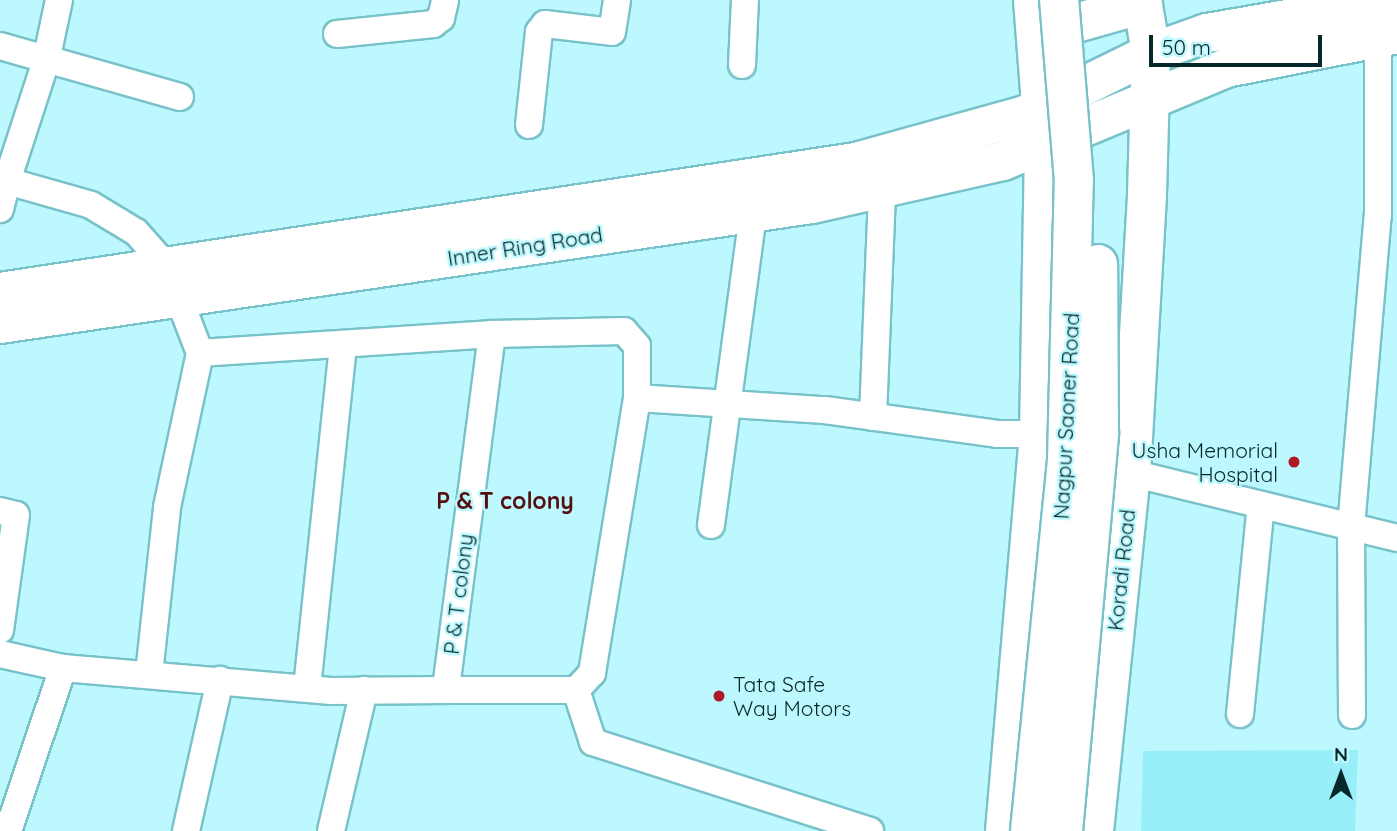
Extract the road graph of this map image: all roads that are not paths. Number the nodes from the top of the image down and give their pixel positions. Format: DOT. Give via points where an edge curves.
graph roads {
  1 [pos="59,0"];
  2 [pos="444,0"];
  3 [pos="617,0"];
  4 [pos="745,0"];
  5 [pos="1059,0"];
  6 [pos="1087,0"];
  7 [pos="1397,0"];
  8 [pos="1142,2"];
  9 [pos="1035,17"];
  10 [pos="337,34"];
  11 [pos="1388,36"];
  12 [pos="0,46"];
  13 [pos="1151,53"];
  14 [pos="46,61"];
  15 [pos="743,65"];
  16 [pos="180,97"];
  17 [pos="1151,100"];
  18 [pos="529,125"];
  19 [pos="1043,125"];
  20 [pos="3,180"];
  21 [pos="882,188"];
  22 [pos="0,209"];
  23 [pos="752,215"];
  24 [pos="1388,215"];
  25 [pos="172,281"];
  26 [pos="0,292"];
  27 [pos="0,324"];
  28 [pos="492,334"];
  29 [pos="343,347"];
  30 [pos="200,353"];
  31 [pos="637,398"];
  32 [pos="727,404"];
  33 [pos="873,417"];
  34 [pos="1039,433"];
  35 [pos="1129,488"];
  36 [pos="1261,505"];
  37 [pos="1033,508"];
  38 [pos="0,511"];
  39 [pos="711,525"];
  40 [pos="1352,527"];
  41 [pos="1397,538"];
  42 [pos="0,630"];
  43 [pos="0,653"];
  44 [pos="63,668"];
  45 [pos="149,674"];
  46 [pos="220,680"];
  47 [pos="307,688"];
  48 [pos="364,690"];
  49 [pos="446,690"];
  50 [pos="576,690"];
  51 [pos="1240,714"];
  52 [pos="1352,715"];
  53 [pos="8,831"];
  54 [pos="186,831"];
  55 [pos="331,831"];
  56 [pos="870,831"];
  57 [pos="1005,831"];
  58 [pos="1031,831"];
  59 [pos="1063,831"];
  60 [pos="1094,831"];
  1 -- 14 [label="street"];
  2 -- 10 [label="street" via="441,18 433,24"];
  3 -- 18 [label="street" via="612,32 545,24 539,32"];
  4 -- 15 [label="street"];
  5 -- 58 [label="main road, Nagpur Saoner Road, bridge" via="1074,181 1067,460"];
  6 -- 59 [label="main road, Nagpur Saoner Road, bridge" via="1097,132 1099,433"];
  7 -- 13 [label="main road" via="1207,33"];
  8 -- 9 [label="main road"];
  8 -- 13 [label="main road"];
  9 -- 19 [label="main road"];
  11 -- 17 [label="main road" via="1226,68"];
  11 -- 24 [label="street"];
  12 -- 14 [label="street"];
  13 -- 17 [label="main road, Koradi Road"];
  13 -- 19 [label="main road"];
  14 -- 16 [label="street"];
  14 -- 20 [label="street"];
  17 -- 19 [label="main road"];
  17 -- 35 [label="main road, Koradi Road"];
  19 -- 21 [label="main road, Inner Ring Road" via="1003,162"];
  19 -- 25 [label="main road, Inner Ring Road"];
  19 -- 34 [label="main road"];
  20 -- 22 [label="street"];
  20 -- 25 [label="street" via="91,205 136,232"];
  21 -- 23 [label="main road, Inner Ring Road"];
  21 -- 33 [label="street"];
  23 -- 25 [label="main road, Inner Ring Road"];
  23 -- 32 [label="street"];
  24 -- 40 [label="street"];
  25 -- 26 [label="main road, Inner Ring Road"];
  25 -- 27 [label="main road, Inner Ring Road"];
  25 -- 30 [label="street"];
  28 -- 29 [label="street"];
  28 -- 31 [label="street" via="624,331 637,346"];
  28 -- 49 [label="street, P & T colony"];
  29 -- 30 [label="street"];
  29 -- 47 [label="street"];
  30 -- 45 [label="street" via="167,507"];
  31 -- 32 [label="street"];
  31 -- 50 [label="street" via="592,673"];
  32 -- 33 [label="street"];
  32 -- 39 [label="street"];
  33 -- 34 [label="street" via="997,433"];
  34 -- 37 [label="main road"];
  35 -- 36 [label="street"];
  35 -- 37 [label="main road"];
  35 -- 60 [label="main road, Koradi Road"];
  36 -- 40 [label="street"];
  36 -- 51 [label="street"];
  37 -- 57 [label="main road"];
  38 -- 42 [label="street" via="16,515"];
  40 -- 41 [label="street"];
  40 -- 52 [label="street"];
  43 -- 44 [label="street"];
  44 -- 45 [label="street"];
  44 -- 53 [label="street"];
  45 -- 46 [label="street"];
  46 -- 47 [label="street"];
  46 -- 54 [label="street"];
  47 -- 48 [label="street"];
  48 -- 49 [label="street"];
  48 -- 55 [label="street"];
  49 -- 50 [label="street"];
  50 -- 56 [label="street" via="593,742"];
}
